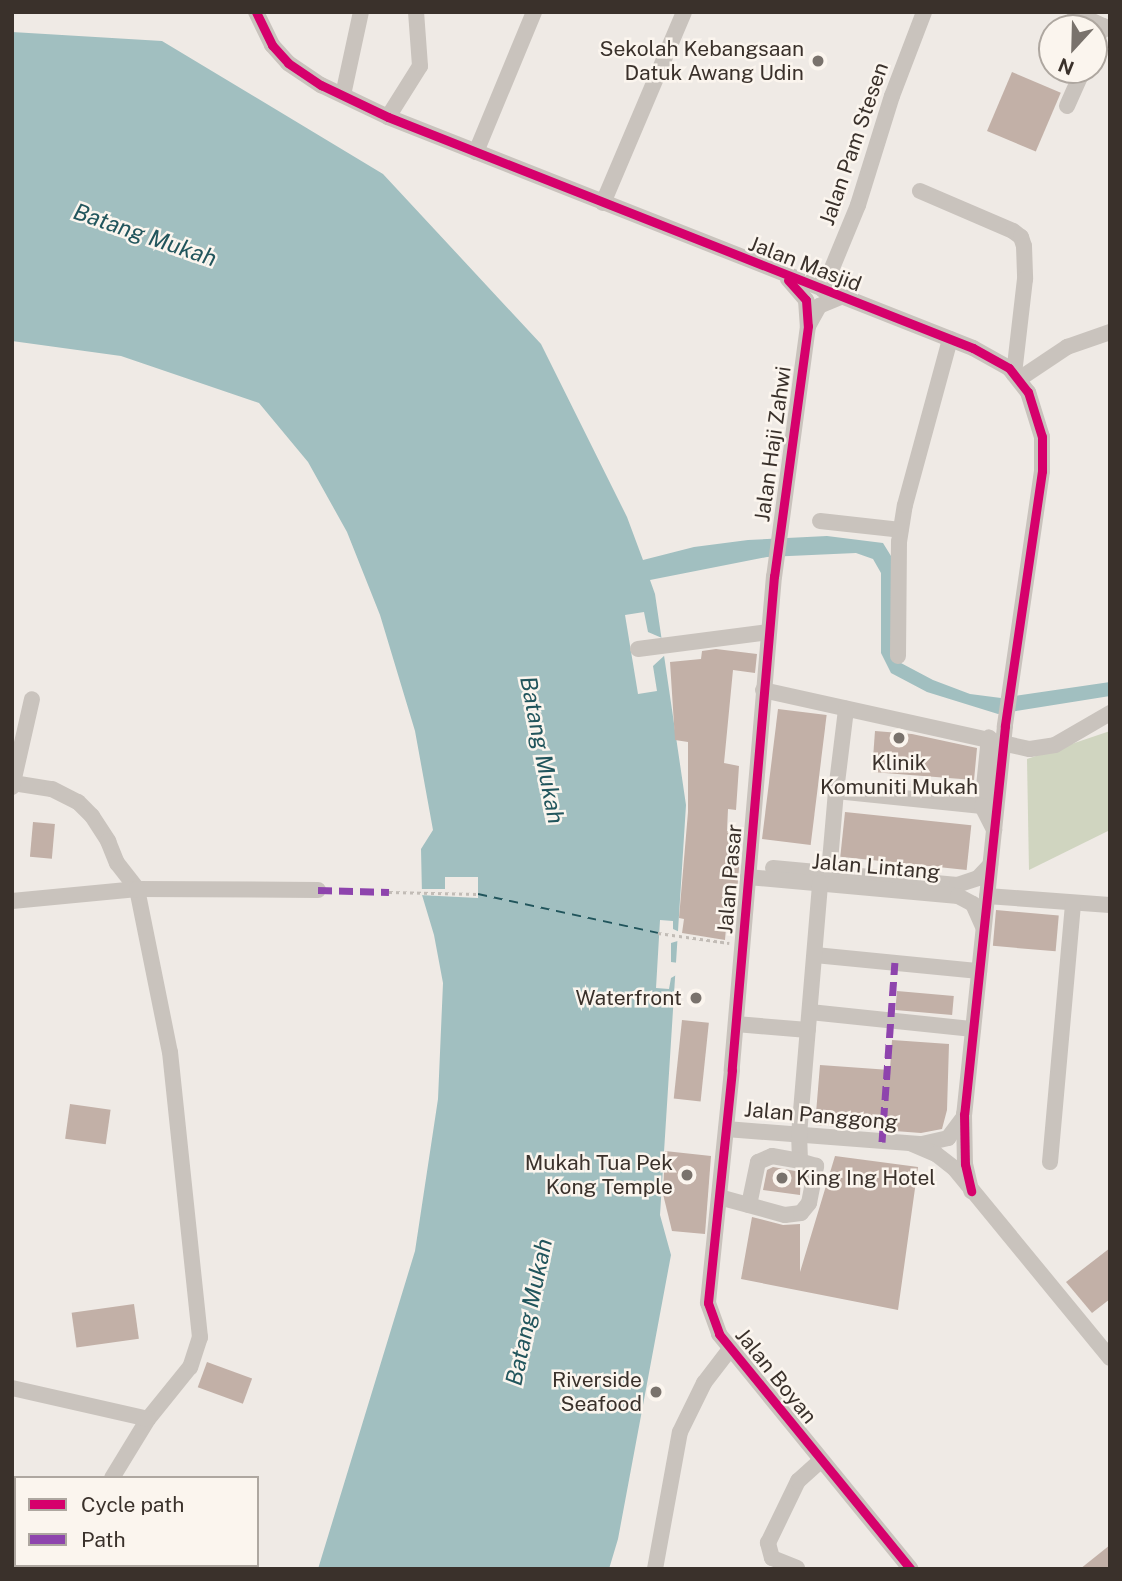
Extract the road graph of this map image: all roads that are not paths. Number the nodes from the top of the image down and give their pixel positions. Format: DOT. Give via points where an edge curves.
graph roads {
  1 [pos="256,12"];
  2 [pos="361,12"];
  3 [pos="416,12"];
  4 [pos="534,12"];
  5 [pos="684,12"];
  6 [pos="925,12"];
  7 [pos="1077,84"];
  8 [pos="343,95"];
  9 [pos="1067,106"];
  10 [pos="388,117"];
  11 [pos="476,152"];
  12 [pos="920,191"];
  13 [pos="603,203"];
  14 [pos="779,273"];
  15 [pos="823,290"];
  16 [pos="840,297"];
  17 [pos="808,326"];
  18 [pos="1110,332"];
  19 [pos="950,338"];
  20 [pos="1017,376"];
  21 [pos="820,521"];
  22 [pos="901,530"];
  23 [pos="769,632"];
  24 [pos="638,649"];
  25 [pos="898,656"];
  26 [pos="763,690"];
  27 [pos="32,699"];
  28 [pos="846,709"];
  29 [pos="1106,718"];
  30 [pos="996,741"];
  31 [pos="13,785"];
  32 [pos="836,791"];
  33 [pos="982,806"];
  34 [pos="994,830"];
  35 [pos="990,865"];
  36 [pos="748,871"];
  37 [pos="825,878"];
  38 [pos="137,890"];
  39 [pos="318,890"];
  40 [pos="987,896"];
  41 [pos="12,901"];
  42 [pos="1073,903"];
  43 [pos="1110,905"];
  44 [pos="984,928"];
  45 [pos="814,955"];
  46 [pos="979,971"];
  47 [pos="810,1012"];
  48 [pos="736,1024"];
  49 [pos="973,1029"];
  50 [pos="808,1030"];
  51 [pos="964,1114"];
  52 [pos="726,1129"];
  53 [pos="799,1135"];
  54 [pos="912,1144"];
  55 [pos="800,1161"];
  56 [pos="1050,1162"];
  57 [pos="971,1191"];
  58 [pos="719,1197"];
  59 [pos="749,1205"];
  60 [pos="730,1349"];
  61 [pos="1110,1359"];
  62 [pos="12,1388"];
  63 [pos="148,1419"];
  64 [pos="821,1460"];
  65 [pos="114,1476"];
  66 [pos="797,1568"];
  67 [pos="655,1569"];
  68 [pos="911,1569"];
  1 -- 8 [label="street, Jalan Masjid" via="272,45 288,63"];
  2 -- 8 [label="street"];
  3 -- 10 [label="street" via="419,66"];
  4 -- 11 [label="street"];
  5 -- 13 [label="street"];
  6 -- 15 [label="street, Jalan Pam Stesen" via="892,96 858,205"];
  7 -- 9 [label="street"];
  8 -- 10 [label="street, Jalan Masjid"];
  10 -- 11 [label="street, Jalan Masjid"];
  11 -- 13 [label="street, Jalan Masjid"];
  12 -- 20 [label="street" via="1021,237 1026,279"];
  13 -- 14 [label="street, Jalan Masjid"];
  14 -- 15 [label="street, Jalan Masjid"];
  14 -- 17 [label="street, Jalan Haji Zahwi" via="806,300"];
  15 -- 16 [label="street, Jalan Masjid"];
  16 -- 17 [label="street" via="819,306"];
  16 -- 19 [label="street, Jalan Masjid"];
  17 -- 23 [label="street, Jalan Haji Zahwi" via="780,511"];
  18 -- 20 [label="street" via="1067,347"];
  19 -- 20 [label="street, Jalan Masjid" via="992,357"];
  19 -- 22 [label="street"];
  20 -- 30 [label="street, Jalan Masjid" via="1037,414 1043,454 1005,726"];
  21 -- 22 [label="street"];
  22 -- 25 [label="street"];
  23 -- 24 [label="street"];
  23 -- 26 [label="street, Jalan Pasar"];
  26 -- 28 [label="street"];
  26 -- 36 [label="street, Jalan Pasar"];
  27 -- 31 [label="street"];
  28 -- 30 [label="street"];
  28 -- 32 [label="street"];
  29 -- 30 [label="street" via="1046,748"];
  30 -- 33 [label="street"];
  30 -- 34 [label="street"];
  31 -- 38 [label="street" via="52,789 78,802 92,816"];
  32 -- 33 [label="street"];
  32 -- 37 [label="street"];
  33 -- 34 [label="street"];
  34 -- 35 [label="street"];
  35 -- 37 [label="street, Jalan Lintang" via="978,878 957,885"];
  35 -- 40 [label="street"];
  36 -- 37 [label="street, Jalan Lintang"];
  36 -- 48 [label="street, Jalan Pasar"];
  37 -- 44 [label="street, Jalan Lintang" via="958,896 973,904"];
  37 -- 45 [label="street"];
  38 -- 39 [label="street"];
  38 -- 41 [label="street"];
  38 -- 63 [label="street" via="170,1052 200,1319 200,1337 190,1367"];
  40 -- 42 [label="street"];
  40 -- 44 [label="street"];
  42 -- 43 [label="street"];
  42 -- 56 [label="street"];
  44 -- 46 [label="street"];
  45 -- 46 [label="street"];
  45 -- 47 [label="street"];
  46 -- 49 [label="street"];
  47 -- 49 [label="street"];
  47 -- 50 [label="street"];
  48 -- 50 [label="street"];
  48 -- 52 [label="street, Jalan Pasar"];
  49 -- 51 [label="street"];
  50 -- 53 [label="street"];
  51 -- 54 [label="street, Jalan Panggong" via="948,1138"];
  51 -- 57 [label="street" via="965,1164"];
  52 -- 53 [label="street, Jalan Panggong"];
  52 -- 58 [label="street, Jalan Boyan"];
  53 -- 54 [label="street, Jalan Panggong"];
  53 -- 55 [label="street"];
  54 -- 57 [label="street, Jalan Panggong" via="946,1160"];
  55 -- 59 [label="street" via="772,1156 758,1161"];
  55 -- 59 [label="street" via="816,1166 809,1203 803,1211 785,1215"];
  57 -- 61 [label="street, Jalan Panggong"];
  58 -- 59 [label="street"];
  58 -- 60 [label="street, Jalan Boyan" via="708,1303 711,1319"];
  60 -- 64 [label="street, Jalan Boyan"];
  60 -- 67 [label="street" via="704,1383 680,1432"];
  62 -- 63 [label="street"];
  63 -- 65 [label="street"];
  64 -- 66 [label="street" via="798,1481 768,1543 772,1558"];
  64 -- 68 [label="street, Jalan Boyan"];
}
